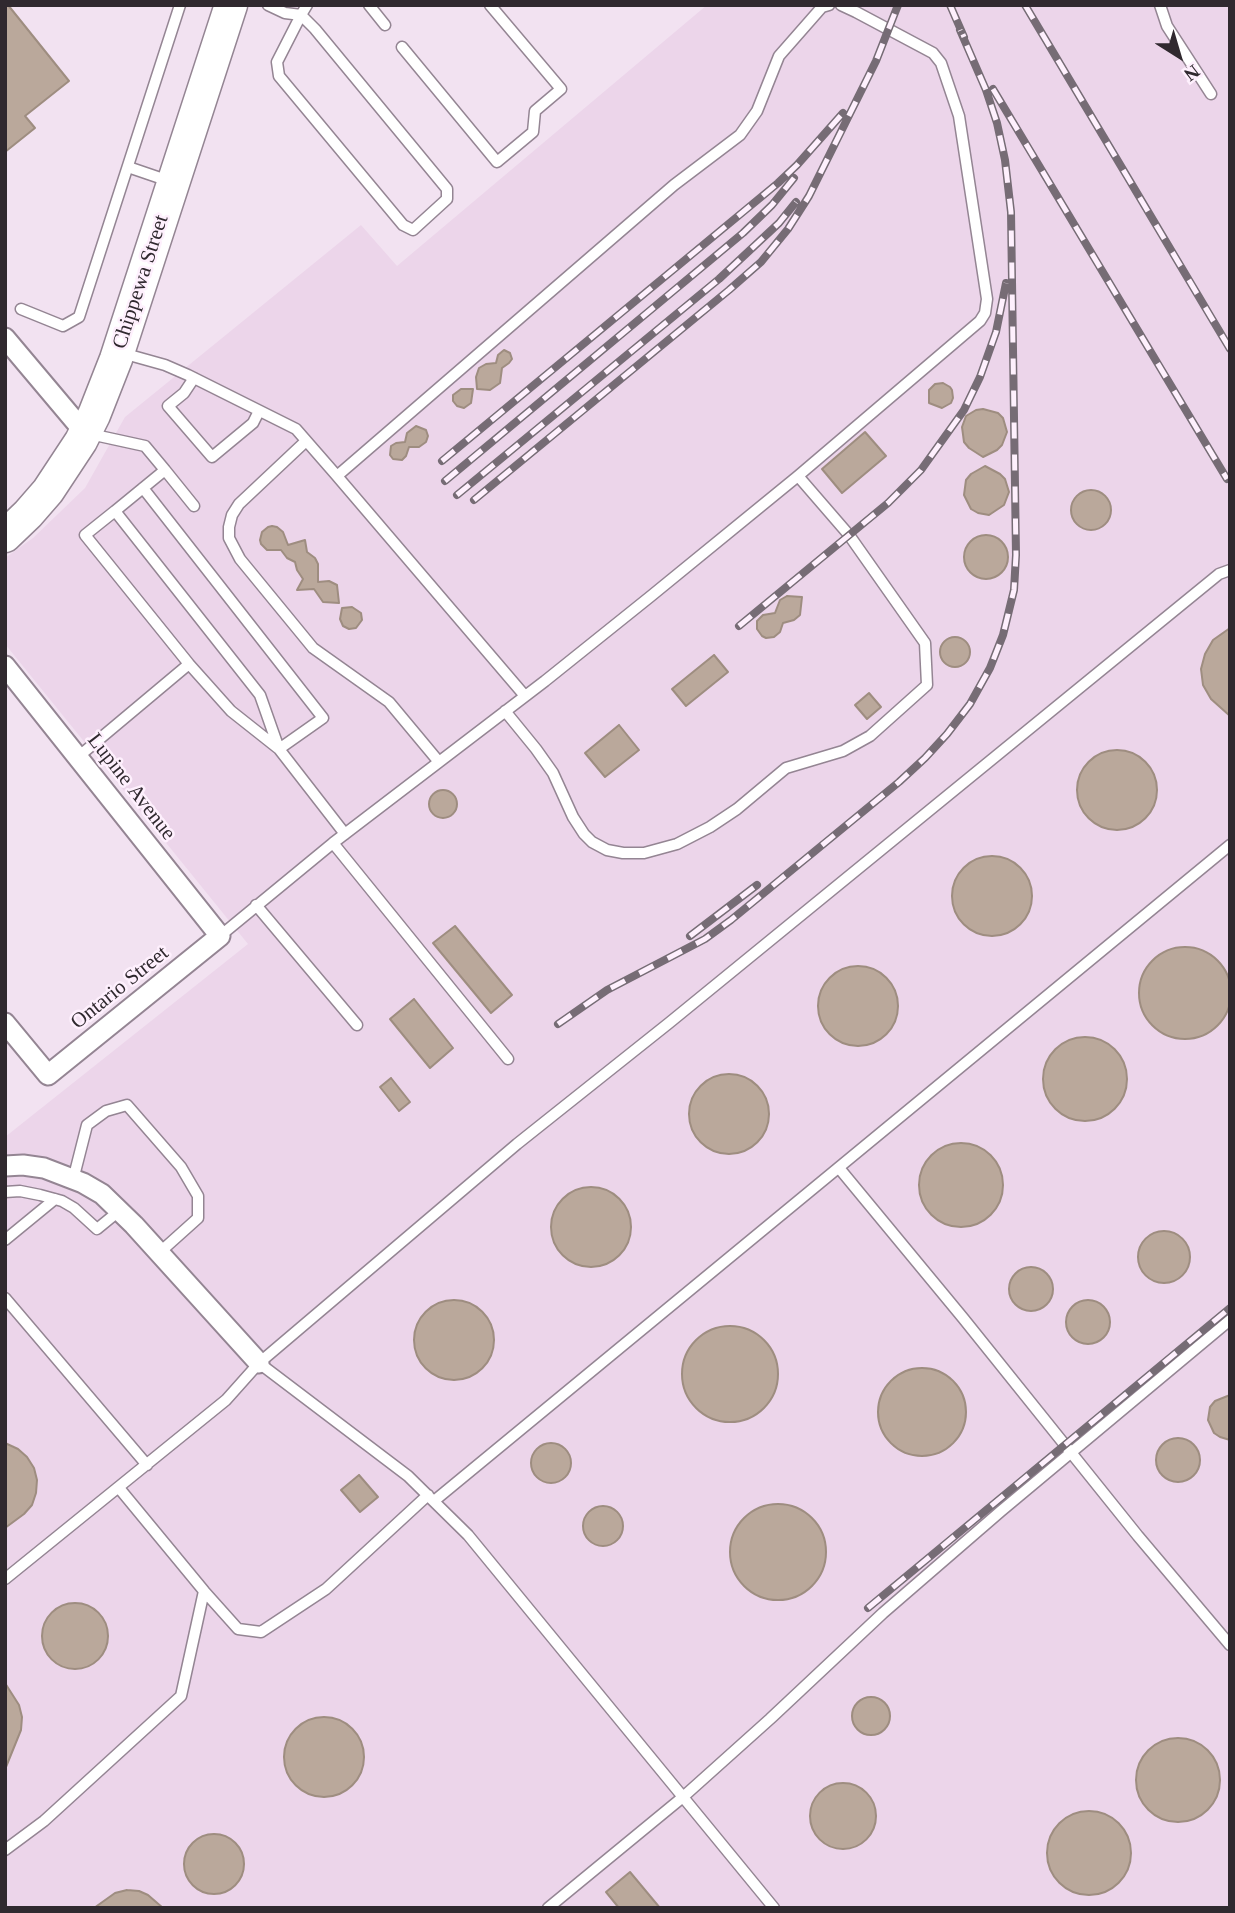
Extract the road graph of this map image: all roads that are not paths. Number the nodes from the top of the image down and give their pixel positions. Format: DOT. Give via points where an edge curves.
graph roads {
  1 [pos="180,5"];
  2 [pos="231,5"];
  3 [pos="268,5"];
  4 [pos="307,5"];
  5 [pos="369,5"];
  6 [pos="490,5"];
  7 [pos="829,5"];
  8 [pos="841,5"];
  9 [pos="1160,5"];
  10 [pos="301,15"];
  11 [pos="385,25"];
  12 [pos="402,47"];
  13 [pos="1211,94"];
  14 [pos="128,167"];
  15 [pos="173,182"];
  16 [pos="21,309"];
  17 [pos="5,338"];
  18 [pos="118,351"];
  19 [pos="194,377"];
  20 [pos="259,411"];
  21 [pos="85,433"];
  22 [pos="306,441"];
  23 [pos="165,470"];
  24 [pos="337,476"];
  25 [pos="798,476"];
  26 [pos="143,488"];
  27 [pos="194,506"];
  28 [pos="115,511"];
  29 [pos="5,536"];
  30 [pos="1230,570"];
  31 [pos="189,664"];
  32 [pos="5,666"];
  33 [pos="525,696"];
  34 [pos="505,711"];
  35 [pos="279,749"];
  36 [pos="78,757"];
  37 [pos="439,762"];
  38 [pos="345,834"];
  39 [pos="332,843"];
  40 [pos="1230,845"];
  41 [pos="256,905"];
  42 [pos="220,936"];
  43 [pos="5,1023"];
  44 [pos="357,1025"];
  45 [pos="508,1059"];
  46 [pos="5,1166"];
  47 [pos="839,1168"];
  48 [pos="73,1180"];
  49 [pos="5,1192"];
  50 [pos="55,1199"];
  51 [pos="119,1211"];
  52 [pos="5,1240"];
  53 [pos="159,1252"];
  54 [pos="5,1298"];
  55 [pos="1230,1320"];
  56 [pos="260,1363"];
  57 [pos="1071,1453"];
  58 [pos="147,1465"];
  59 [pos="119,1488"];
  60 [pos="431,1498"];
  61 [pos="5,1580"];
  62 [pos="204,1591"];
  63 [pos="1230,1645"];
  64 [pos="683,1797"];
  65 [pos="5,1850"];
  66 [pos="548,1908"];
  67 [pos="774,1908"];
  1 -- 14 [label="lane"];
  2 -- 15 [label="main road, Chippewa Street"];
  3 -- 10 [label="lane"];
  4 -- 10 [label="lane"];
  5 -- 11 [label="lane"];
  6 -- 12 [label="lane" via="561,89 535,111 533,132 497,162"];
  7 -- 24 [label="lane" via="822,7 779,56 757,111 740,135 674,185"];
  8 -- 25 [label="lane" via="933,53 941,63 960,116 987,299 981,321"];
  9 -- 13 [label="lane" via="1167,26"];
  10 -- 10 [label="lane" via="447,189 447,199 413,230 403,225 279,76 277,62"];
  14 -- 15 [label="lane"];
  14 -- 16 [label="lane" via="79,317 63,326"];
  15 -- 18 [label="main road, Chippewa Street"];
  17 -- 21 [label="street"];
  18 -- 19 [label="lane"];
  18 -- 21 [label="main road, Chippewa Street"];
  19 -- 20 [label="lane"];
  19 -- 20 [label="lane" via="168,406 212,457 253,423"];
  20 -- 22 [label="lane" via="296,429"];
  21 -- 23 [label="lane" via="145,446"];
  21 -- 29 [label="main road, Chippewa Street" via="48,491"];
  22 -- 24 [label="lane"];
  22 -- 37 [label="lane" via="239,504 232,514 229,538 240,559 313,648 389,702"];
  23 -- 26 [label="lane"];
  23 -- 27 [label="lane"];
  24 -- 33 [label="lane"];
  25 -- 33 [label="lane"];
  25 -- 34 [label="lane" via="849,536 925,643 927,685 870,736 843,751 786,768 737,809 677,845 623,853 607,850 583,834 537,750"];
  26 -- 28 [label="lane"];
  26 -- 35 [label="lane" via="323,718"];
  28 -- 31 [label="lane" via="85,535"];
  28 -- 35 [label="lane" via="260,695"];
  30 -- 56 [label="lane" via="1219,574 517,1144"];
  31 -- 35 [label="lane" via="231,711"];
  31 -- 36 [label="lane"];
  32 -- 36 [label="street, Lupine Avenue"];
  33 -- 34 [label="lane"];
  34 -- 37 [label="lane"];
  35 -- 38 [label="lane"];
  36 -- 42 [label="street, Lupine Avenue"];
  37 -- 38 [label="lane"];
  38 -- 39 [label="lane"];
  39 -- 41 [label="lane"];
  39 -- 45 [label="lane"];
  40 -- 47 [label="lane"];
  41 -- 42 [label="lane"];
  41 -- 44 [label="lane"];
  42 -- 43 [label="street, Ontario Street" via="48,1075"];
  46 -- 48 [label="street" via="44,1168"];
  47 -- 57 [label="lane"];
  47 -- 60 [label="lane"];
  48 -- 51 [label="street" via="102,1194"];
  48 -- 53 [label="lane" via="87,1125 106,1111 127,1105 181,1167 198,1196 198,1218"];
  49 -- 50 [label="lane"];
  50 -- 51 [label="lane" via="74,1208 97,1229"];
  50 -- 52 [label="lane"];
  51 -- 53 [label="street"];
  53 -- 56 [label="street"];
  54 -- 58 [label="lane"];
  55 -- 57 [label="lane"];
  56 -- 58 [label="lane" via="226,1400"];
  56 -- 60 [label="lane"];
  57 -- 63 [label="lane"];
  57 -- 64 [label="lane" via="883,1612"];
  58 -- 59 [label="lane"];
  59 -- 61 [label="lane"];
  59 -- 62 [label="lane"];
  60 -- 62 [label="lane" via="326,1589 261,1632 238,1629"];
  60 -- 64 [label="lane" via="468,1535"];
  62 -- 65 [label="lane" via="181,1696 44,1821"];
  64 -- 66 [label="lane"];
  64 -- 67 [label="lane"];
}
